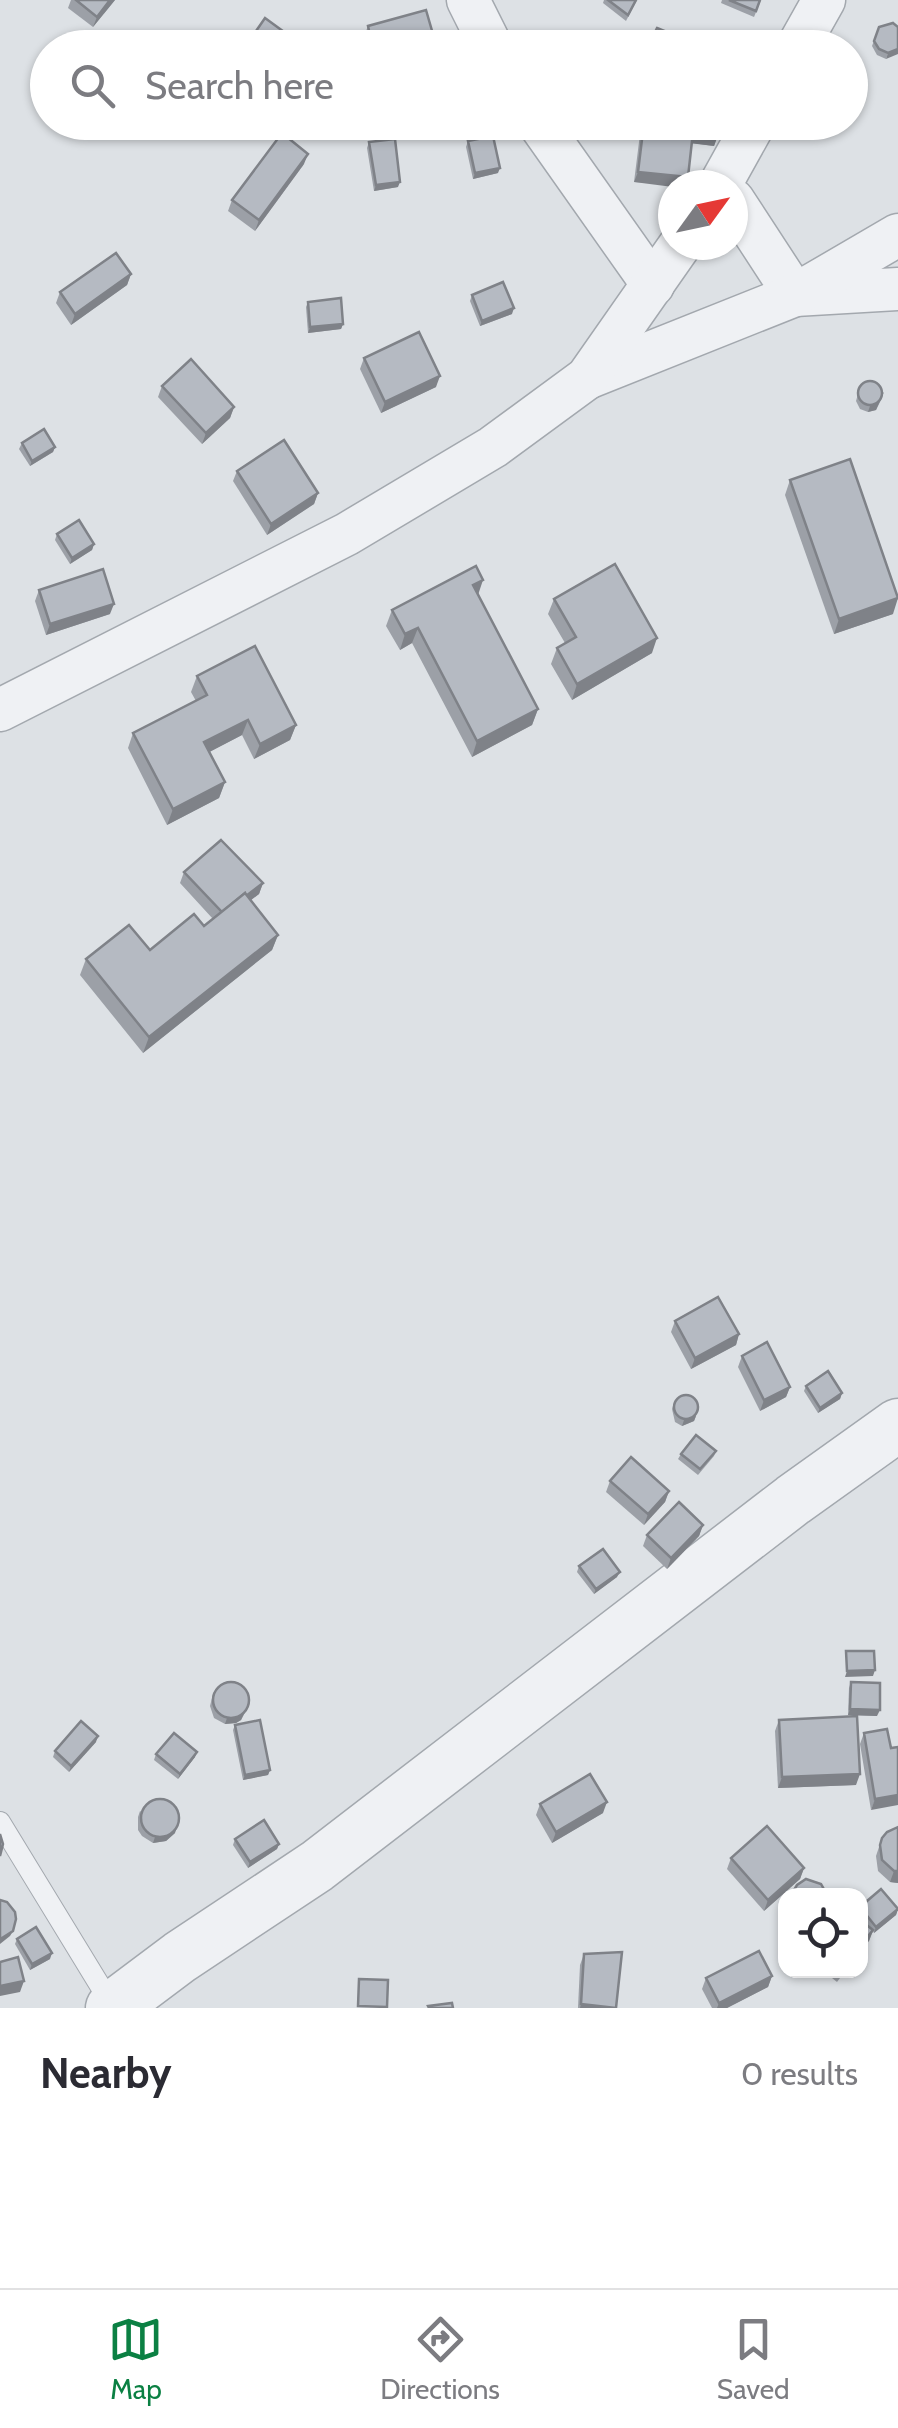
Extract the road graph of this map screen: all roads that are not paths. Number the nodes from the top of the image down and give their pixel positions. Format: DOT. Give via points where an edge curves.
graph roads {
  1 [pos="468,0"];
  2 [pos="824,0"];
  3 [pos="483,30"];
  4 [pos="807,30"];
  5 [pos="551,140"];
  6 [pos="747,140"];
  7 [pos="733,170"];
  8 [pos="748,223"];
  9 [pos="898,235"];
  10 [pos="670,260"];
  11 [pos="653,285"];
  12 [pos="898,289"];
  13 [pos="795,295"];
  14 [pos="587,378"];
  15 [pos="0,710"];
  16 [pos="898,1425"];
  17 [pos="0,1822"];
  18 [pos="112,2008"];
  1 -- 3 [label="street"];
  2 -- 4 [label="street"];
  5 -- 11 [label="street"];
  6 -- 7 [label="street"];
  8 -- 13 [label="street"];
  9 -- 13 [label="street"];
  10 -- 11 [label="street"];
  11 -- 14 [label="street"];
  12 -- 13 [label="street"];
  13 -- 14 [label="street"];
  14 -- 15 [label="street" via="493,447 346,534"];
  16 -- 18 [label="street" via="317,1866"];
  17 -- 18 [label="lane"];
}
